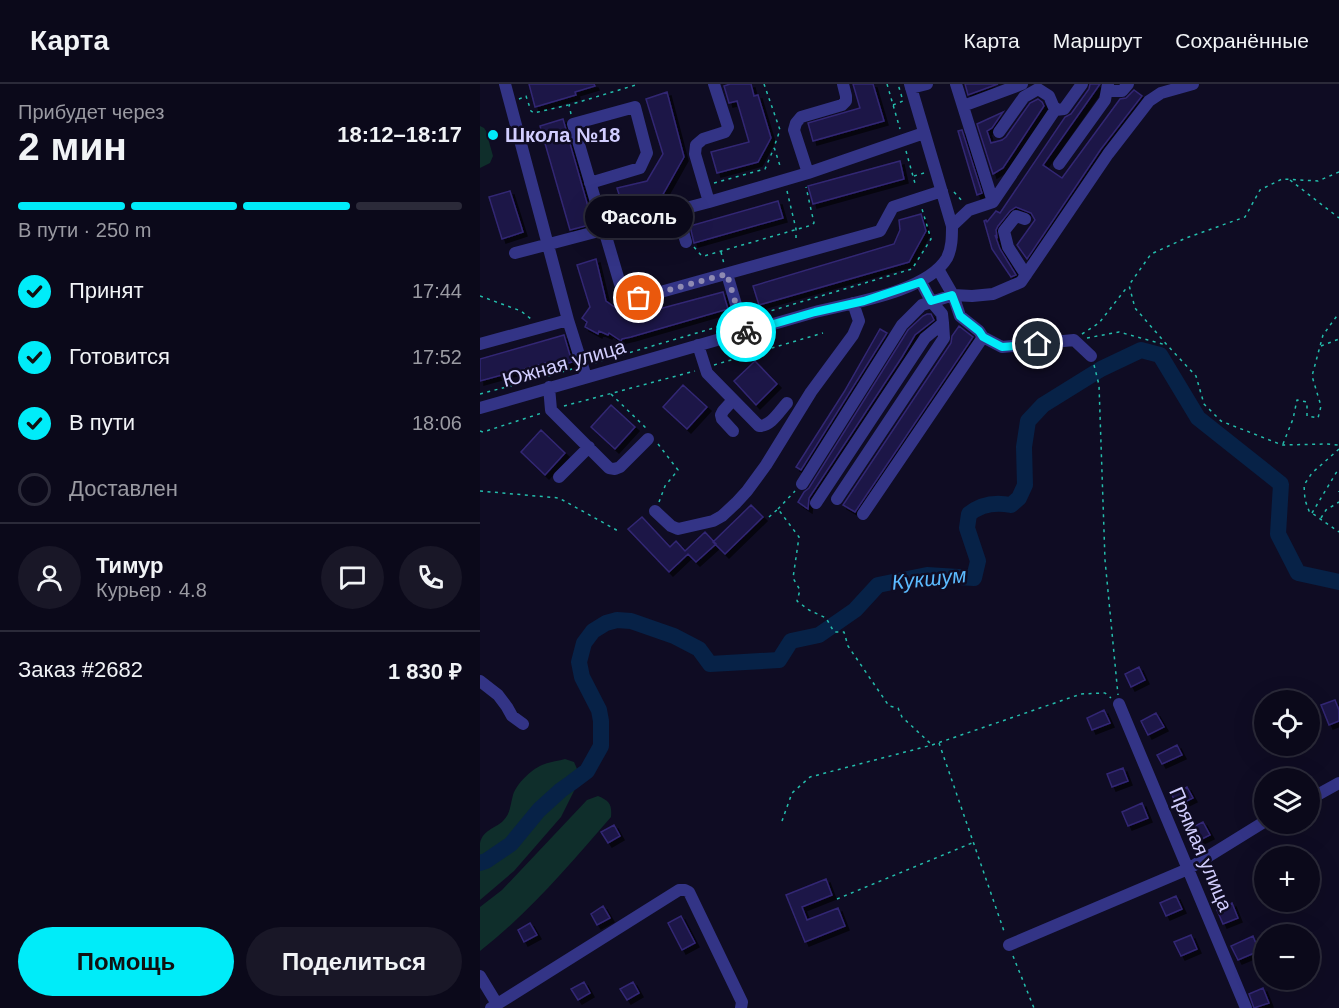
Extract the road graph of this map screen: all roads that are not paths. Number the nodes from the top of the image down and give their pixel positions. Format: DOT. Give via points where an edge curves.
graph roads {
  1 [pos="505,84"];
  2 [pos="714,84"];
  3 [pos="843,84"];
  4 [pos="927,84"];
  5 [pos="956,84"];
  6 [pos="1022,84"];
  7 [pos="1082,84"];
  8 [pos="1128,84"];
  9 [pos="1193,84"];
  10 [pos="910,86"];
  11 [pos="1108,87"];
  12 [pos="1049,90"];
  13 [pos="963,106"];
  14 [pos="1055,110"];
  15 [pos="999,132"];
  16 [pos="924,133"];
  17 [pos="1059,165"];
  18 [pos="805,174"];
  19 [pos="590,183"];
  20 [pos="947,190"];
  21 [pos="710,202"];
  22 [pos="993,202"];
  23 [pos="677,210"];
  24 [pos="1025,219"];
  25 [pos="952,226"];
  26 [pos="604,229"];
  27 [pos="686,242"];
  28 [pos="548,244"];
  29 [pos="514,253"];
  30 [pos="938,269"];
  31 [pos="727,274"];
  32 [pos="1026,275"];
  33 [pos="921,282"];
  34 [pos="952,295"];
  35 [pos="931,301"];
  36 [pos="853,303"];
  37 [pos="568,320"];
  38 [pos="943,323"];
  39 [pos="742,326"];
  40 [pos="983,337"];
  41 [pos="480,344"];
  42 [pos="698,345"];
  43 [pos="1091,356"];
  44 [pos="584,372"];
  45 [pos="549,387"];
  46 [pos="732,401"];
  47 [pos="787,403"];
  48 [pos="480,408"];
  49 [pos="733,431"];
  50 [pos="648,439"];
  51 [pos="589,447"];
  52 [pos="559,477"];
  53 [pos="802,484"];
  54 [pos="837,499"];
  55 [pos="816,503"];
  56 [pos="656,511"];
  57 [pos="863,514"];
  58 [pos="480,681"];
  59 [pos="1119,704"];
  60 [pos="523,724"];
  61 [pos="1339,783"];
  62 [pos="1320,793"];
  63 [pos="1254,828"];
  64 [pos="1188,869"];
  65 [pos="1009,945"];
  66 [pos="480,976"];
  67 [pos="494,1006"];
  68 [pos="741,1008"];
  69 [pos="1246,1008"];
  1 -- 28 [label="street"];
  2 -- 21 [label="street" via="728,127 725,132 703,139 695,154"];
  3 -- 18 [label="street" via="846,101 842,105 801,117 796,123 794,130"];
  4 -- 10 [label="street"];
  5 -- 13 [label="street"];
  6 -- 13 [label="street"];
  7 -- 14 [label="street" via="1064,109"];
  8 -- 11 [label="street" via="1122,91"];
  9 -- 32 [label="street" via="1161,93 1149,101"];
  10 -- 16 [label="street"];
  11 -- 17 [label="street" via="1104,100"];
  12 -- 14 [label="street"];
  12 -- 15 [label="street" via="1038,89 1024,97"];
  13 -- 22 [label="street"];
  14 -- 22 [label="street"];
  16 -- 18 [label="street"];
  16 -- 20 [label="street"];
  18 -- 21 [label="street"];
  19 -- 19 [label="street" via="573,124 636,107 648,153 640,168"];
  19 -- 26 [label="street"];
  20 -- 25 [label="street"];
  20 -- 31 [label="street" via="892,207 880,231"];
  21 -- 23 [label="street"];
  22 -- 25 [label="street" via="969,210"];
  23 -- 26 [label="street"];
  23 -- 27 [label="street"];
  24 -- 32 [label="street" via="1016,216 1004,231 1008,247"];
  25 -- 30 [label="street, Южная улица" via="952,242"];
  26 -- 28 [label="street"];
  26 -- 31 [label="street" via="620,284 639,298"];
  28 -- 29 [label="street"];
  28 -- 37 [label="street"];
  30 -- 33 [label="street, Южная улица"];
  30 -- 34 [label="street"];
  31 -- 39 [label="street"];
  32 -- 34 [label="street" via="1021,282 993,294"];
  33 -- 35 [label="street"];
  33 -- 36 [label="street, Южная улица"];
  34 -- 35 [label="street"];
  34 -- 40 [label="street" via="960,316"];
  35 -- 38 [label="street" via="942,314"];
  35 -- 53 [label="street" via="902,325"];
  36 -- 39 [label="street, Южная улица"];
  36 -- 56 [label="street" via="859,321 853,335 736,503 713,521 678,529"];
  37 -- 41 [label="street"];
  37 -- 44 [label="street"];
  38 -- 54 [label="street" via="944,338"];
  38 -- 55 [label="street" via="925,338"];
  39 -- 42 [label="street, Южная улица"];
  40 -- 43 [label="street" via="1002,347 1074,340"];
  40 -- 57 [label="street"];
  42 -- 44 [label="street, Южная улица"];
  42 -- 46 [label="street" via="710,378"];
  44 -- 45 [label="street, Южная улица"];
  45 -- 48 [label="street, Южная улица"];
  45 -- 51 [label="street" via="551,410"];
  46 -- 47 [label="street" via="763,427"];
  46 -- 49 [label="street" via="721,415"];
  50 -- 51 [label="street" via="615,469 609,468"];
  51 -- 52 [label="street"];
  58 -- 60 [label="street"];
  59 -- 64 [label="street, Прямая улица"];
  61 -- 62 [label="street"];
  63 -- 64 [label="street"];
  64 -- 65 [label="street"];
  64 -- 69 [label="street, Прямая улица"];
  66 -- 67 [label="street"];
  67 -- 68 [label="street" via="679,890 685,890 742,1002"];
}
